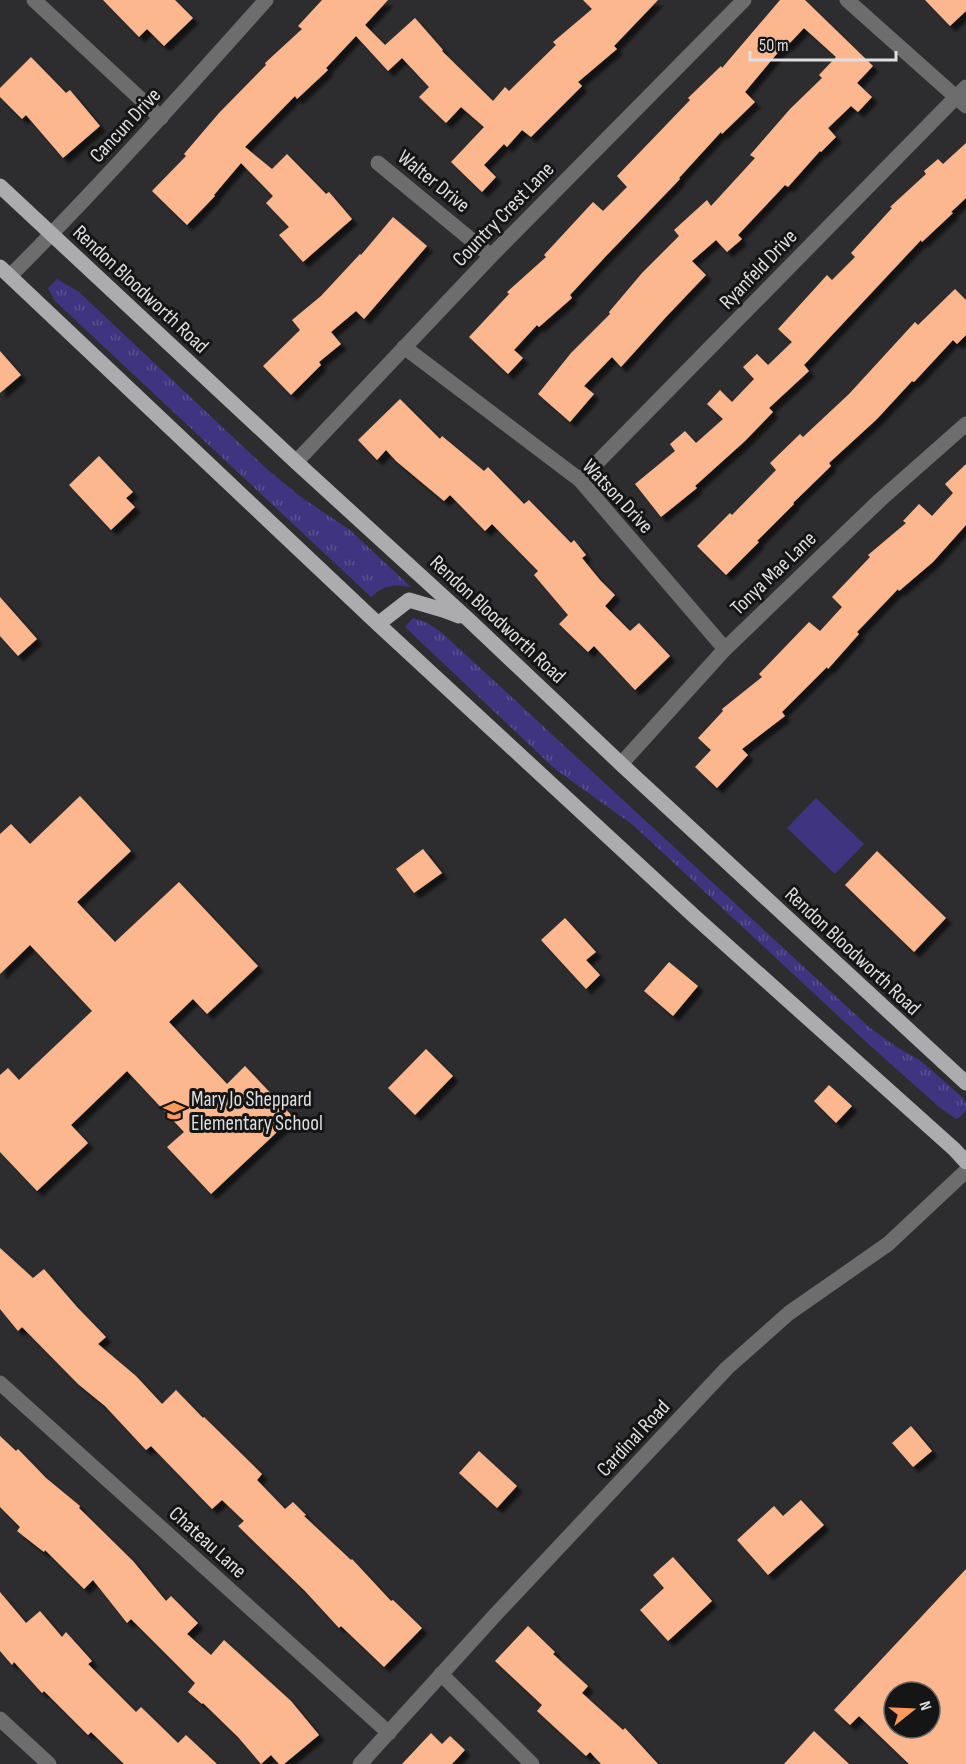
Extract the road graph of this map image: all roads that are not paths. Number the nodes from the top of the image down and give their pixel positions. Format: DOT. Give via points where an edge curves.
graph roads {
  1 [pos="34,0"];
  2 [pos="266,0"];
  3 [pos="744,0"];
  4 [pos="848,0"];
  5 [pos="963,96"];
  6 [pos="161,118"];
  7 [pos="378,163"];
  8 [pos="0,186"];
  9 [pos="52,234"];
  10 [pos="491,256"];
  11 [pos="5,271"];
  12 [pos="404,347"];
  13 [pos="966,424"];
  14 [pos="296,462"];
  15 [pos="580,480"];
  16 [pos="470,621"];
  17 [pos="378,624"];
  18 [pos="725,650"];
  19 [pos="621,764"];
  20 [pos="966,1083"];
  21 [pos="966,1162"];
  22 [pos="966,1171"];
  23 [pos="0,1383"];
  24 [pos="441,1674"];
  25 [pos="0,1719"];
  26 [pos="389,1733"];
  27 [pos="49,1764"];
  28 [pos="360,1764"];
  29 [pos="532,1764"];
  1 -- 6 [label="street"];
  2 -- 6 [label="street, Cancun Drive"];
  3 -- 10 [label="street, Country Crest Lane"];
  4 -- 5 [label="street"];
  5 -- 15 [label="street, Ryanfeld Drive"];
  6 -- 9 [label="street, Cancun Drive"];
  7 -- 10 [label="street, Walter Drive"];
  8 -- 9 [label="main road, Rendon Bloodworth Road"];
  9 -- 11 [label="street, Cancun Drive"];
  9 -- 14 [label="main road, Rendon Bloodworth Road"];
  10 -- 12 [label="street, Country Crest Lane"];
  11 -- 17 [label="main road"];
  12 -- 14 [label="street, Country Crest Lane"];
  12 -- 15 [label="street, Watson Drive"];
  13 -- 18 [label="street, Tonya Mae Lane" via="880,500"];
  14 -- 16 [label="main road, Rendon Bloodworth Road"];
  15 -- 18 [label="street, Watson Drive"];
  16 -- 17 [label="main road" via="408,600"];
  16 -- 19 [label="main road, Rendon Bloodworth Road"];
  17 -- 21 [label="main road"];
  18 -- 19 [label="street, Tonya Mae Lane"];
  19 -- 20 [label="main road, Rendon Bloodworth Road"];
  22 -- 24 [label="street, Cardinal Road" via="888,1244 789,1314 727,1368"];
  23 -- 26 [label="street, Chateau Lane"];
  24 -- 26 [label="street, Cardinal Road"];
  24 -- 29 [label="street"];
  25 -- 27 [label="street"];
  26 -- 28 [label="street, Cardinal Road"];
}
